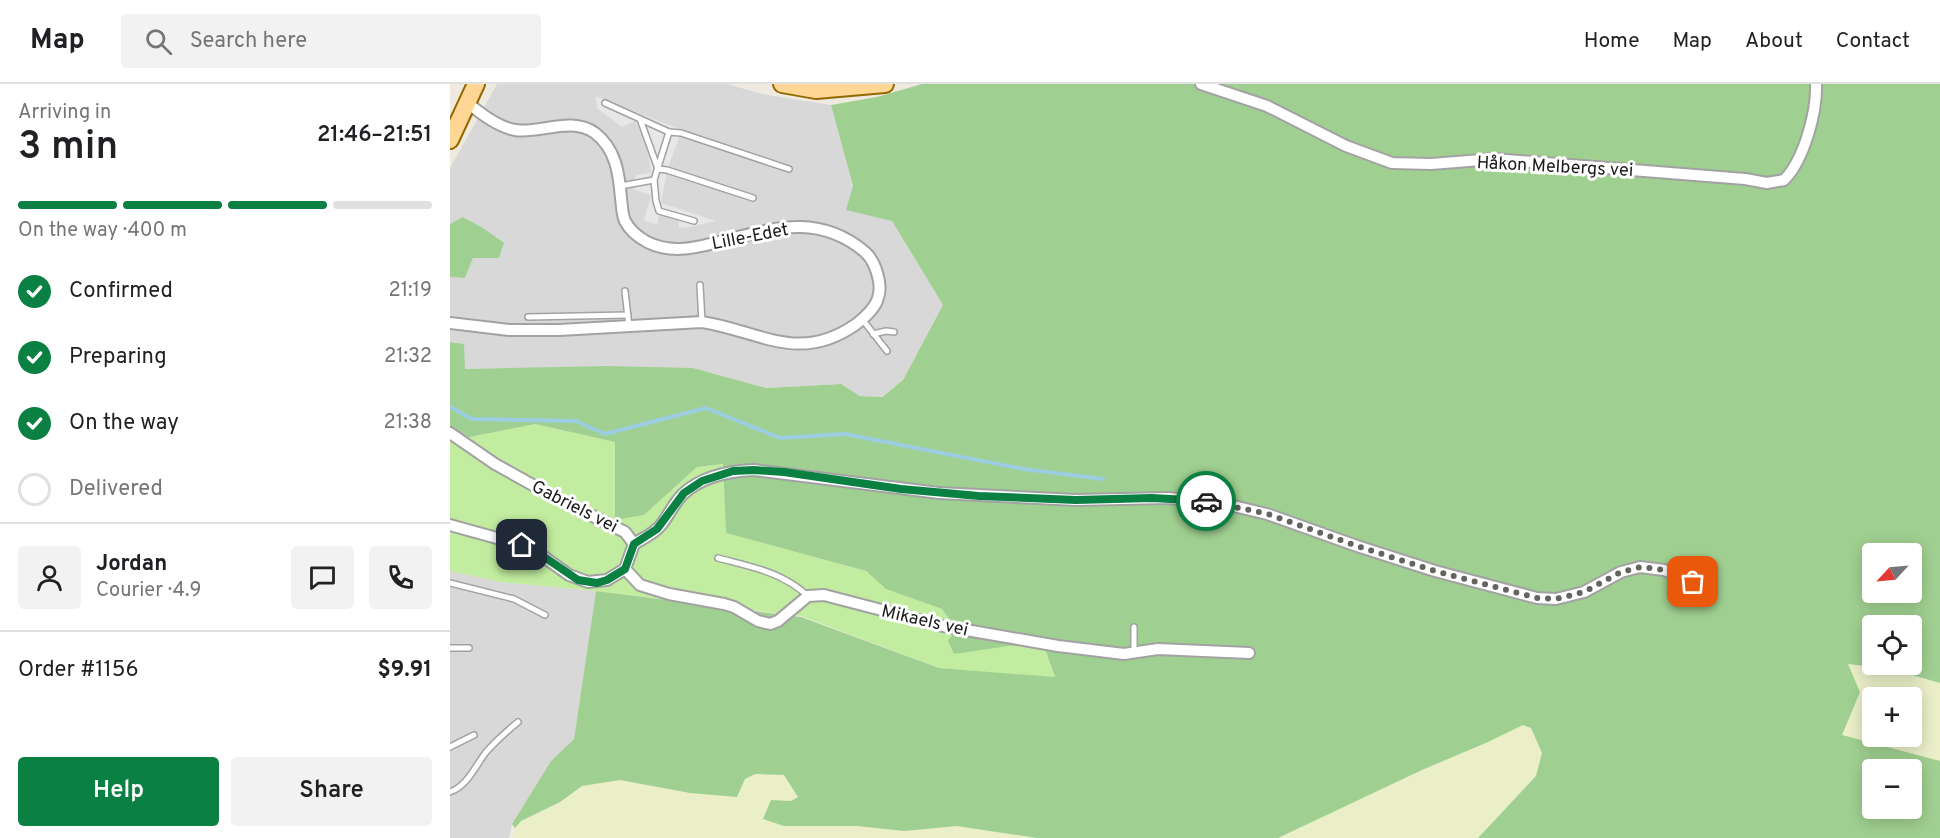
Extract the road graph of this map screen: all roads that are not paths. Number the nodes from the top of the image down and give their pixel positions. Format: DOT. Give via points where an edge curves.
graph roads {
  1 [pos="476,84"];
  2 [pos="782,84"];
  3 [pos="885,84"];
  4 [pos="1201,84"];
  5 [pos="1816,84"];
  6 [pos="468,103"];
  7 [pos="605,103"];
  8 [pos="640,119"];
  9 [pos="669,132"];
  10 [pos="450,140"];
  11 [pos="658,169"];
  12 [pos="789,169"];
  13 [pos="654,180"];
  14 [pos="620,186"];
  15 [pos="753,198"];
  16 [pos="694,221"];
  17 [pos="700,285"];
  18 [pos="626,291"];
  19 [pos="582,316"];
  20 [pos="528,317"];
  21 [pos="862,319"];
  22 [pos="628,321"];
  23 [pos="702,322"];
  24 [pos="450,323"];
  25 [pos="582,329"];
  26 [pos="894,332"];
  27 [pos="873,334"];
  28 [pos="887,351"];
  29 [pos="450,433"];
  30 [pos="450,525"];
  31 [pos="634,544"];
  32 [pos="718,558"];
  33 [pos="625,569"];
  34 [pos="1693,582"];
  35 [pos="450,583"];
  36 [pos="808,596"];
  37 [pos="544,615"];
  38 [pos="1134,627"];
  39 [pos="450,648"];
  40 [pos="469,648"];
  41 [pos="1134,652"];
  42 [pos="1249,652"];
  43 [pos="518,722"];
  44 [pos="474,735"];
  45 [pos="450,747"];
  46 [pos="450,792"];
  1 -- 6 [label="main road"];
  2 -- 3 [label="main road" via="816,90"];
  4 -- 5 [label="street, Håkon Melbergs vei" via="1267,106 1346,146 1392,163 1494,159 1767,183 1784,180 1795,165 1815,109"];
  6 -- 10 [label="main road"];
  6 -- 14 [label="street, Lille-Edet" via="515,130 571,126 594,133 616,163"];
  7 -- 8 [label="lane"];
  8 -- 9 [label="lane"];
  8 -- 11 [label="lane"];
  9 -- 11 [label="lane"];
  9 -- 12 [label="lane"];
  11 -- 13 [label="lane"];
  11 -- 15 [label="lane"];
  13 -- 14 [label="lane"];
  13 -- 16 [label="lane" via="658,211"];
  14 -- 21 [label="street, Lille-Edet" via="624,219 634,234 670,249 695,248 770,228 829,231 852,242 871,257 879,281 879,297"];
  17 -- 23 [label="lane"];
  18 -- 22 [label="lane"];
  19 -- 20 [label="lane"];
  19 -- 22 [label="lane"];
  19 -- 25 [label="lane"];
  21 -- 23 [label="street, Lille-Edet" via="842,333 805,344 777,342"];
  21 -- 27 [label="lane"];
  22 -- 23 [label="street, Lille-Edet"];
  22 -- 25 [label="street, Lille-Edet"];
  24 -- 25 [label="street, Lille-Edet" via="509,330"];
  26 -- 27 [label="lane"];
  27 -- 28 [label="lane"];
  29 -- 31 [label="street, Gabriels vei" via="495,464 625,532"];
  30 -- 33 [label="street" via="522,545 569,575 588,582 607,580"];
  31 -- 33 [label="street, Gabriels vei"];
  31 -- 34 [label="street" via="657,529 693,486 733,471 754,470 939,493 1076,500 1168,498 1225,504 1268,514 1435,571 1537,598 1556,599 1584,592 1621,572 1641,567 1664,570"];
  32 -- 36 [label="lane" via="777,574"];
  33 -- 36 [label="street" via="640,585 734,607 770,624"];
  35 -- 37 [label="lane" via="514,599"];
  36 -- 41 [label="street, Mikaels vei" via="824,595 1000,637"];
  38 -- 41 [label="lane"];
  39 -- 40 [label="lane"];
  41 -- 42 [label="street, Mikaels vei"];
  43 -- 46 [label="lane" via="499,738 470,776"];
  44 -- 45 [label="lane"];
}
